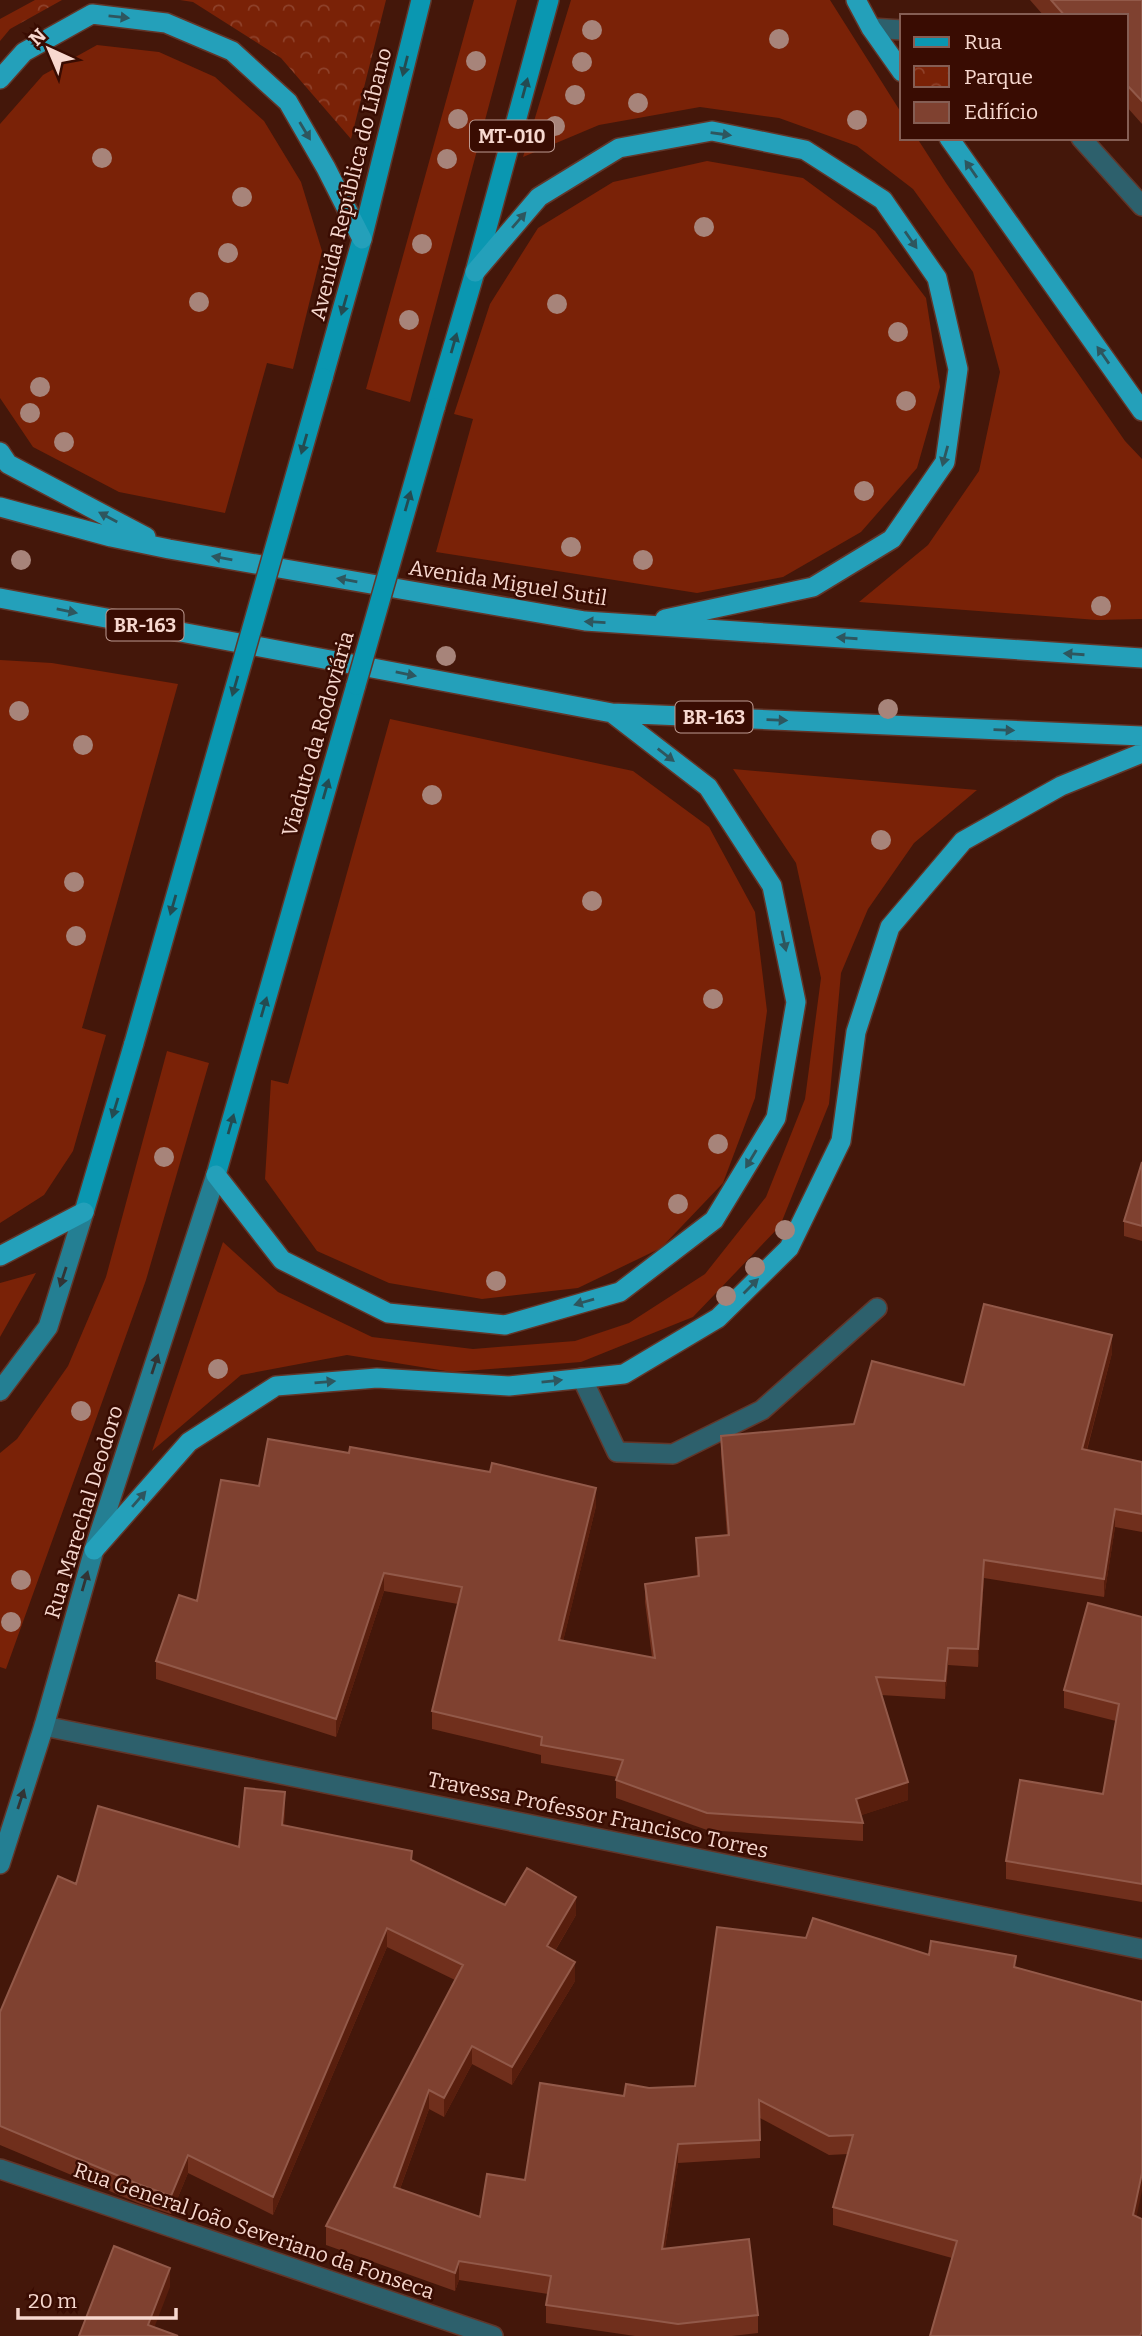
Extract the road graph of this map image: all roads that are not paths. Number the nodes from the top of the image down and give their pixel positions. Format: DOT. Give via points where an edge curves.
graph roads {
  1 [pos="421,0"];
  2 [pos="549,0"];
  3 [pos="856,0"];
  4 [pos="871,28"];
  5 [pos="900,30"];
  6 [pos="900,69"];
  7 [pos="0,79"];
  8 [pos="950,140"];
  9 [pos="1083,140"];
  10 [pos="1142,206"];
  11 [pos="362,239"];
  12 [pos="475,272"];
  13 [pos="1142,411"];
  14 [pos="0,452"];
  15 [pos="0,507"];
  16 [pos="169,549"];
  17 [pos="1,599"];
  18 [pos="641,624"];
  19 [pos="1142,658"];
  20 [pos="612,713"];
  21 [pos="1142,736"];
  22 [pos="1142,753"];
  23 [pos="216,1175"];
  24 [pos="84,1212"];
  25 [pos="0,1256"];
  26 [pos="877,1308"];
  27 [pos="582,1378"];
  28 [pos="0,1391"];
  29 [pos="94,1550"];
  30 [pos="44,1726"];
  31 [pos="0,1864"];
  32 [pos="1142,1949"];
  33 [pos="0,2169"];
  34 [pos="493,2336"];
  1 -- 11 [label="main road, Avenida República do Líbano, one-way"];
  12 -- 2 [label="main road, MT-010, one-way"];
  3 -- 4 [label="highway"];
  4 -- 5 [label="street"];
  4 -- 6 [label="highway"];
  7 -- 11 [label="highway, one-way" via="24,52 92,14 166,23 232,51 288,102"];
  13 -- 8 [label="highway, one-way"];
  9 -- 10 [label="street"];
  11 -- 24 [label="main road, Avenida República do Líbano, one-way, bridge"];
  12 -- 18 [label="highway, one-way" via="539,197 619,148 712,131 805,150 861,186 883,201 937,278 958,369 945,462 892,539 813,587"];
  23 -- 12 [label="main road, Viaduto da Rodoviária / MT-010, one-way, bridge"];
  16 -- 14 [label="highway, one-way" via="8,464"];
  15 -- 16 [label="highway, Avenida Miguel Sutil"];
  18 -- 16 [label="highway, Avenida Miguel Sutil, one-way" via="584,621"];
  17 -- 20 [label="highway, BR-163, one-way"];
  19 -- 18 [label="highway, Avenida Miguel Sutil, one-way"];
  20 -- 21 [label="highway, BR-163, one-way"];
  20 -- 23 [label="highway, one-way" via="708,787 772,886 796,1002 776,1118 714,1220 620,1292 505,1325 388,1313 282,1260"];
  27 -- 22 [label="highway, one-way" via="624,1374 719,1318 789,1248 841,1141 856,1032 890,927 963,841 1061,786"];
  29 -- 23 [label="main road, Rua Marechal Deodoro, one-way"];
  24 -- 25 [label="highway"];
  24 -- 28 [label="main road, one-way" via="48,1327"];
  26 -- 27 [label="street" via="762,1410 673,1454 617,1452"];
  29 -- 27 [label="highway, one-way" via="189,1442 276,1387 377,1378 509,1386"];
  30 -- 29 [label="main road, Rua Marechal Deodoro, one-way"];
  31 -- 30 [label="main road, Rua Marechal Deodoro, one-way"];
  30 -- 32 [label="street, Travessa Professor Francisco Torres"];
  33 -- 34 [label="street, Rua General João Severiano da Fonseca"];
}
